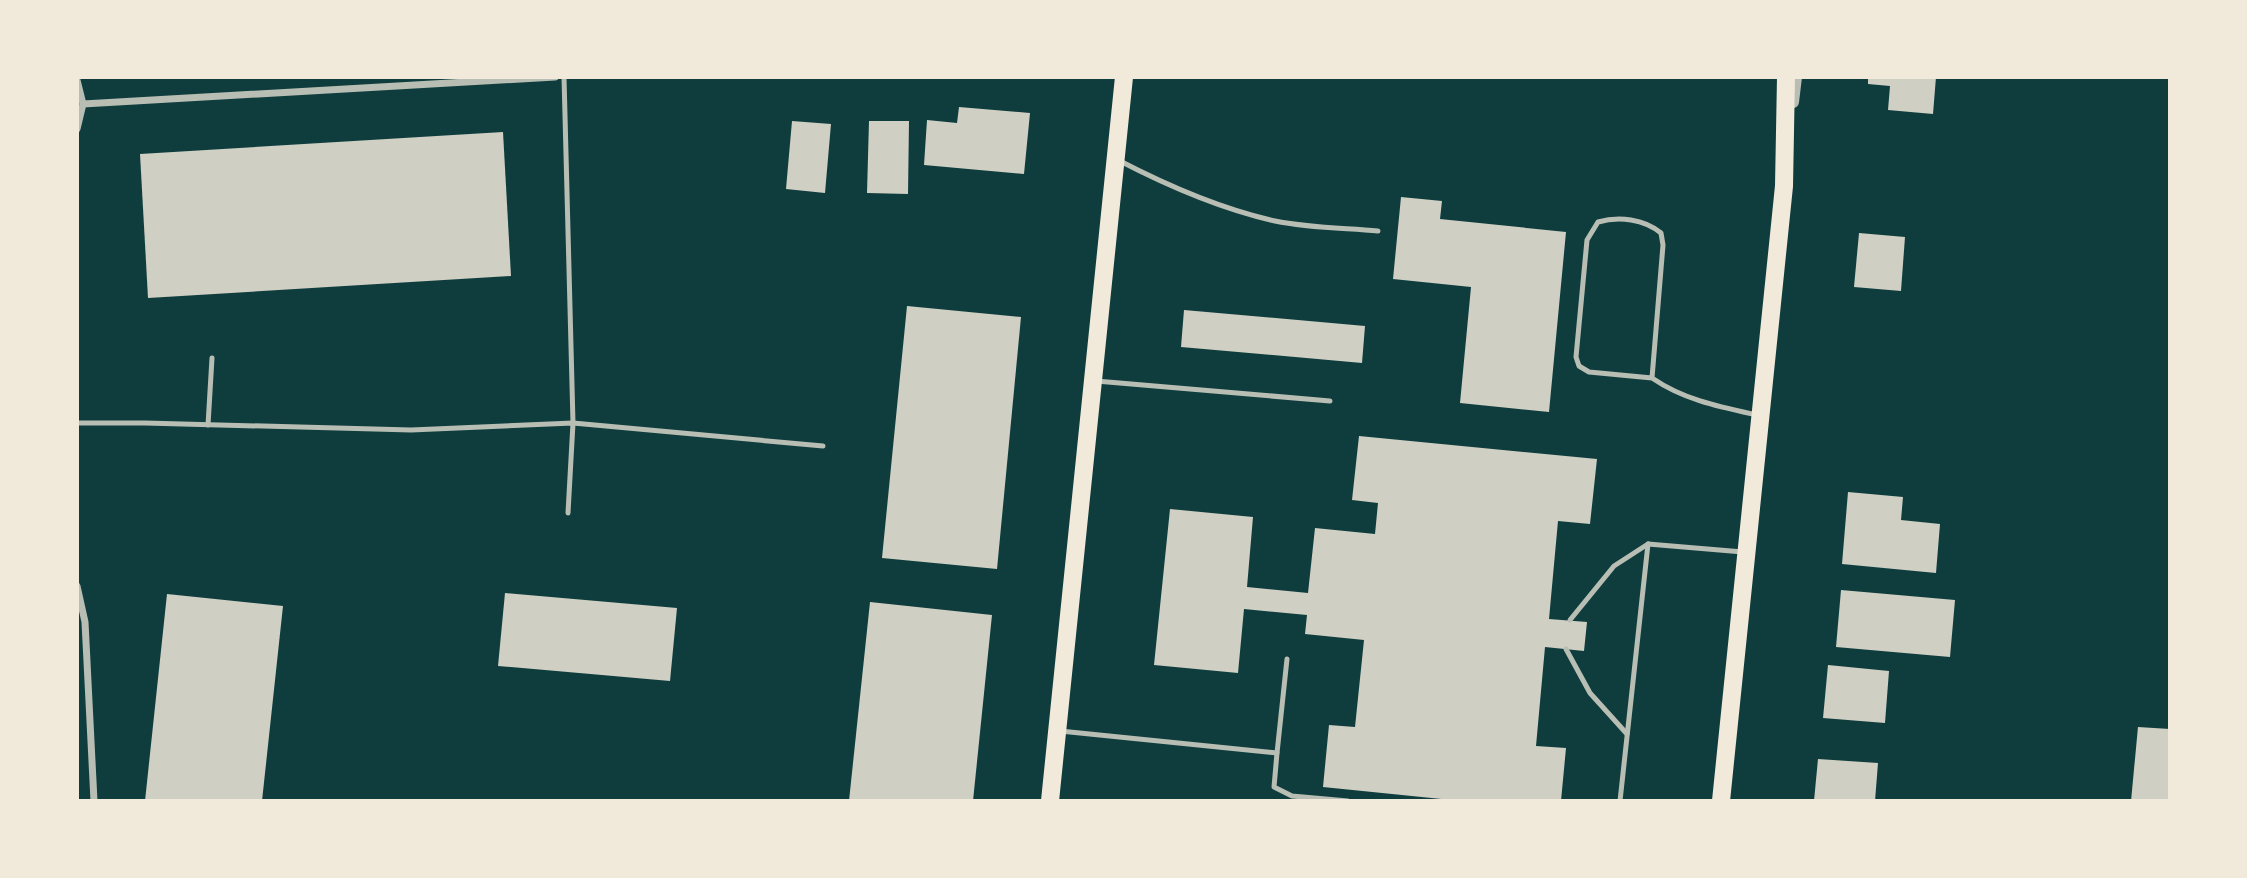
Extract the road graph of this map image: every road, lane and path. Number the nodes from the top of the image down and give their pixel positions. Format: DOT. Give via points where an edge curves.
graph roads {
  1 [pos="555,77"];
  2 [pos="564,77"];
  3 [pos="1124,77"];
  4 [pos="1786,77"];
  5 [pos="1796,77"];
  6 [pos="77,80"];
  7 [pos="82,104"];
  8 [pos="77,129"];
  9 [pos="1116,159"];
  10 [pos="1784,186"];
  11 [pos="1378,231"];
  12 [pos="212,358"];
  13 [pos="1652,378"];
  14 [pos="1093,380"];
  15 [pos="1330,401"];
  16 [pos="1760,416"];
  17 [pos="77,423"];
  18 [pos="573,423"];
  19 [pos="208,425"];
  20 [pos="823,446"];
  21 [pos="568,513"];
  22 [pos="1648,544"];
  23 [pos="1747,552"];
  24 [pos="77,586"];
  25 [pos="1570,621"];
  26 [pos="1566,649"];
  27 [pos="1287,659"];
  28 [pos="1057,731"];
  29 [pos="1627,735"];
  30 [pos="1277,753"];
  31 [pos="94,801"];
  32 [pos="1050,801"];
  33 [pos="1348,801"];
  34 [pos="1620,801"];
  35 [pos="1721,801"];
  1 -- 7 [label="street"];
  2 -- 18 [label="lane"];
  3 -- 9 [label="main road"];
  4 -- 10 [label="main road"];
  5 -- 10 [label="street"];
  6 -- 7 [label="street"];
  7 -- 8 [label="street"];
  9 -- 11 [label="lane" via="1156,180 1242,213"];
  9 -- 14 [label="main road"];
  10 -- 16 [label="main road"];
  12 -- 19 [label="lane"];
  13 -- 13 [label="lane" via="1661,233 1641,222 1598,222 1587,240 1576,357 1579,366 1589,372"];
  13 -- 16 [label="lane" via="1689,398"];
  14 -- 15 [label="lane"];
  14 -- 28 [label="main road"];
  16 -- 23 [label="main road"];
  17 -- 19 [label="lane"];
  18 -- 19 [label="lane" via="411,430"];
  18 -- 20 [label="lane"];
  18 -- 21 [label="lane"];
  22 -- 23 [label="lane"];
  22 -- 25 [label="lane" via="1614,566"];
  22 -- 29 [label="lane"];
  23 -- 35 [label="main road"];
  24 -- 31 [label="street" via="85,622"];
  26 -- 29 [label="lane" via="1590,693"];
  27 -- 30 [label="lane"];
  28 -- 30 [label="lane"];
  28 -- 32 [label="main road"];
  29 -- 34 [label="lane"];
  30 -- 33 [label="lane" via="1274,787 1292,796"];
}
